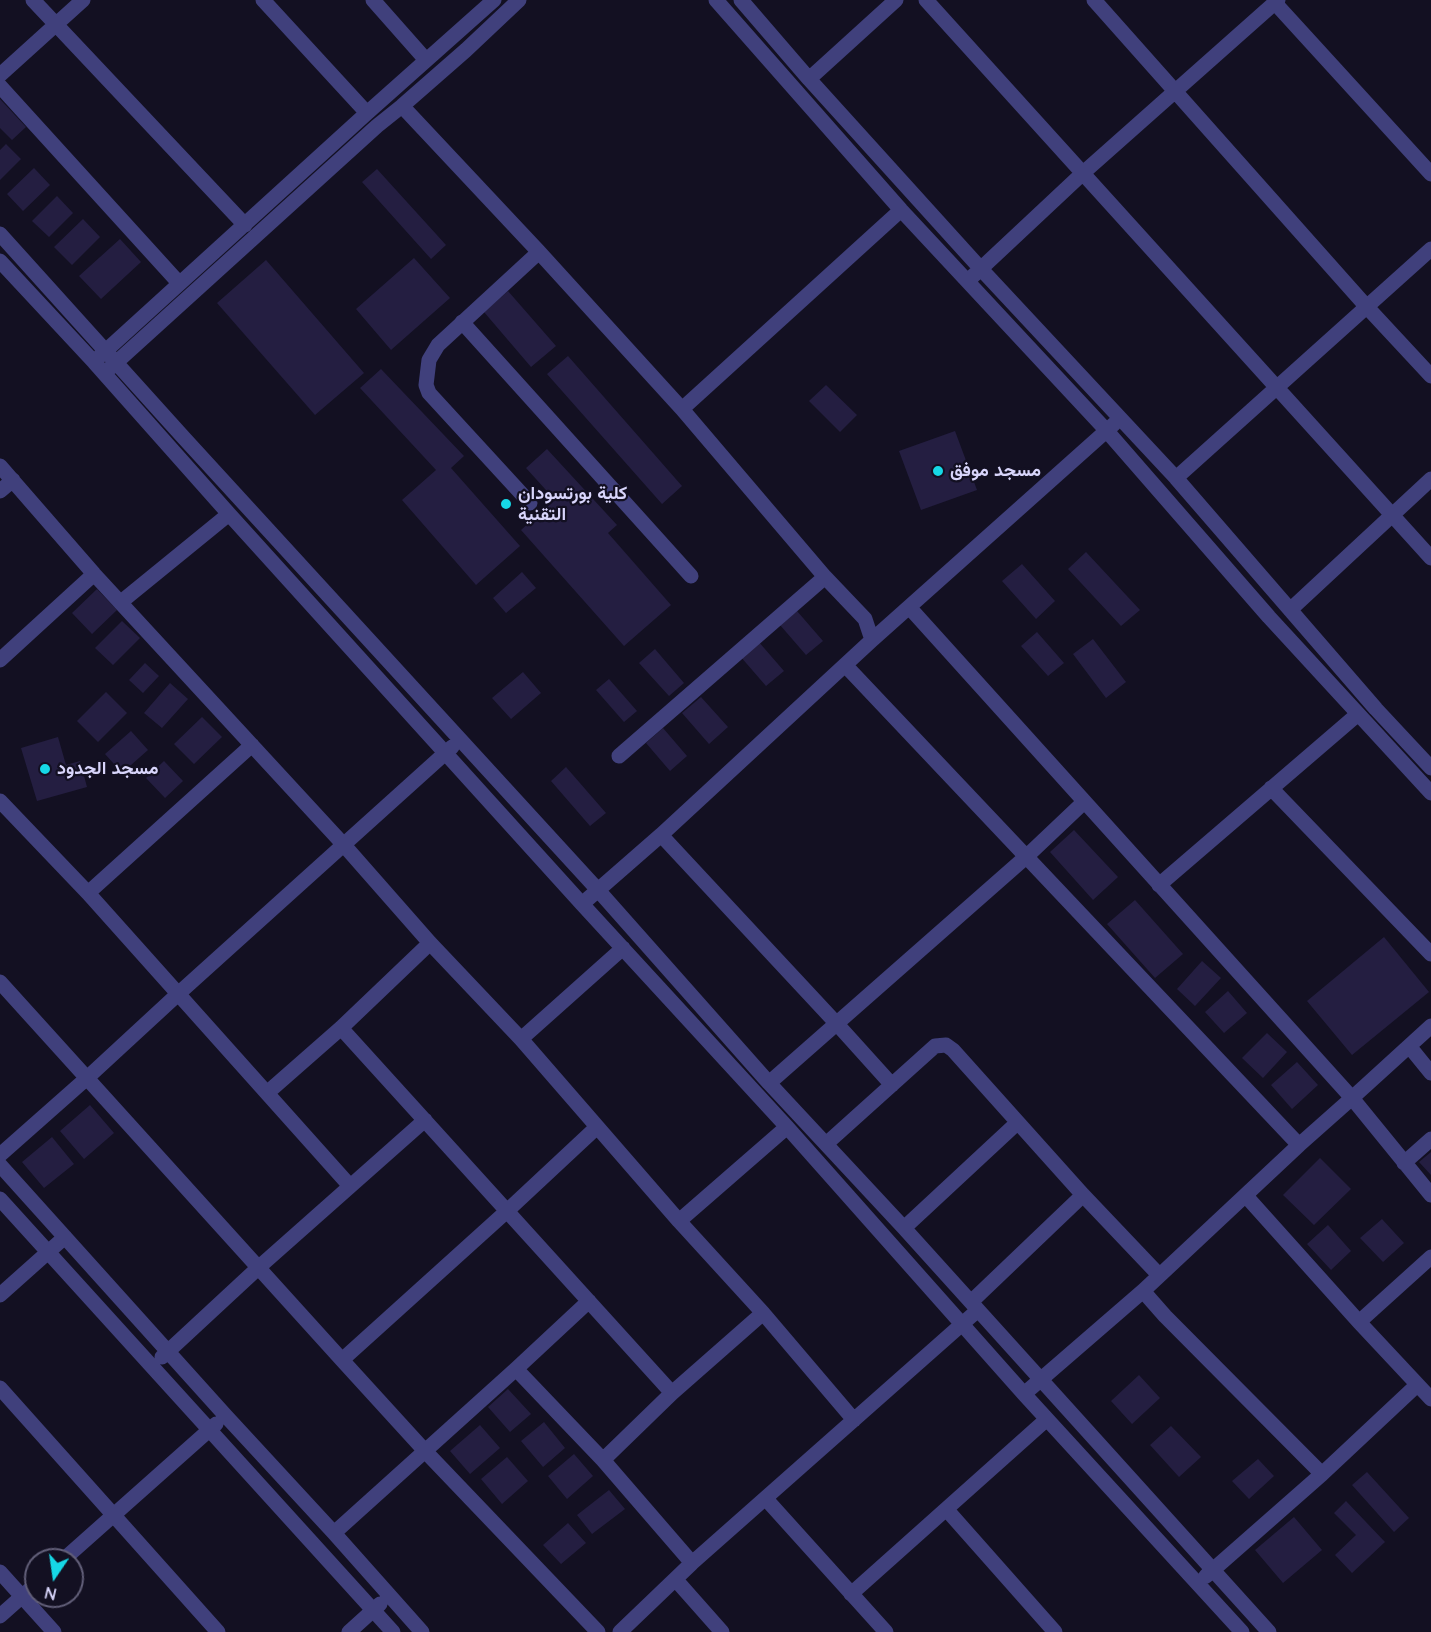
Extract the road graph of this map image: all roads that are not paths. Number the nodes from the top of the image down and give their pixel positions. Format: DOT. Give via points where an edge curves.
graph roads {
  1 [pos="33,0"];
  2 [pos="83,0"];
  3 [pos="262,0"];
  4 [pos="373,0"];
  5 [pos="494,0"];
  6 [pos="519,0"];
  7 [pos="716,0"];
  8 [pos="741,0"];
  9 [pos="896,0"];
  10 [pos="926,0"];
  11 [pos="1094,0"];
  12 [pos="1276,1"];
  13 [pos="56,24"];
  14 [pos="426,60"];
  15 [pos="0,75"];
  16 [pos="809,79"];
  17 [pos="0,86"];
  18 [pos="1175,92"];
  19 [pos="402,106"];
  20 [pos="367,113"];
  21 [pos="1083,173"];
  22 [pos="1431,174"];
  23 [pos="901,210"];
  24 [pos="245,225"];
  25 [pos="0,234"];
  26 [pos="1431,249"];
  27 [pos="539,252"];
  28 [pos="2,269"];
  29 [pos="981,269"];
  30 [pos="967,282"];
  31 [pos="179,283"];
  32 [pos="1366,306"];
  33 [pos="462,322"];
  34 [pos="111,357"];
  35 [pos="99,367"];
  36 [pos="1431,376"];
  37 [pos="1276,388"];
  38 [pos="682,409"];
  39 [pos="1121,419"];
  40 [pos="1106,430"];
  41 [pos="0,466"];
  42 [pos="1176,478"];
  43 [pos="1431,479"];
  44 [pos="13,480"];
  45 [pos="0,491"];
  46 [pos="530,504"];
  47 [pos="229,514"];
  48 [pos="1392,515"];
  49 [pos="1431,558"];
  50 [pos="94,574"];
  51 [pos="691,576"];
  52 [pos="825,578"];
  53 [pos="121,602"];
  54 [pos="909,607"];
  55 [pos="1290,610"];
  56 [pos="872,640"];
  57 [pos="0,660"];
  58 [pos="845,664"];
  59 [pos="1358,714"];
  60 [pos="459,739"];
  61 [pos="252,745"];
  62 [pos="446,753"];
  63 [pos="619,756"];
  64 [pos="1431,768"];
  65 [pos="1271,788"];
  66 [pos="1431,793"];
  67 [pos="1084,802"];
  68 [pos="2,807"];
  69 [pos="661,835"];
  70 [pos="343,844"];
  71 [pos="1027,856"];
  72 [pos="1159,885"];
  73 [pos="598,890"];
  74 [pos="88,893"];
  75 [pos="582,904"];
  76 [pos="430,944"];
  77 [pos="623,948"];
  78 [pos="1431,954"];
  79 [pos="0,982"];
  80 [pos="178,994"];
  81 [pos="837,1024"];
  82 [pos="1431,1026"];
  83 [pos="341,1028"];
  84 [pos="521,1039"];
  85 [pos="1409,1046"];
  86 [pos="1431,1073"];
  87 [pos="87,1078"];
  88 [pos="769,1083"];
  89 [pos="892,1085"];
  90 [pos="267,1093"];
  91 [pos="1352,1098"];
  92 [pos="425,1120"];
  93 [pos="1017,1123"];
  94 [pos="597,1126"];
  95 [pos="787,1127"];
  96 [pos="1431,1139"];
  97 [pos="826,1144"];
  98 [pos="1299,1145"];
  99 [pos="0,1155"];
  100 [pos="1404,1163"];
  101 [pos="0,1165"];
  102 [pos="350,1186"];
  103 [pos="1083,1195"];
  104 [pos="1431,1195"];
  105 [pos="1246,1196"];
  106 [pos="0,1199"];
  107 [pos="507,1211"];
  108 [pos="679,1221"];
  109 [pos="904,1228"];
  110 [pos="65,1238"];
  111 [pos="48,1252"];
  112 [pos="1431,1257"];
  113 [pos="258,1268"];
  114 [pos="1159,1275"];
  115 [pos="1143,1291"];
  116 [pos="0,1295"];
  117 [pos="589,1300"];
  118 [pos="974,1306"];
  119 [pos="763,1313"];
  120 [pos="1359,1322"];
  121 [pos="961,1324"];
  122 [pos="168,1351"];
  123 [pos="342,1360"];
  124 [pos="153,1367"];
  125 [pos="516,1369"];
  126 [pos="1041,1379"];
  127 [pos="1417,1385"];
  128 [pos="0,1388"];
  129 [pos="672,1393"];
  130 [pos="1024,1394"];
  131 [pos="1431,1399"];
  132 [pos="225,1415"];
  133 [pos="1047,1419"];
  134 [pos="854,1420"];
  135 [pos="210,1430"];
  136 [pos="425,1451"];
  137 [pos="603,1460"];
  138 [pos="1322,1474"];
  139 [pos="766,1499"];
  140 [pos="947,1510"];
  141 [pos="114,1515"];
  142 [pos="334,1533"];
  143 [pos="77,1548"];
  144 [pos="692,1563"];
  145 [pos="1212,1569"];
  146 [pos="0,1572"];
  147 [pos="676,1580"];
  148 [pos="1197,1585"];
  149 [pos="851,1594"];
  150 [pos="389,1595"];
  151 [pos="22,1596"];
  152 [pos="372,1610"];
  153 [pos="0,1616"];
  154 [pos="1233,1629"];
  155 [pos="54,1632"];
  156 [pos="218,1632"];
  157 [pos="349,1632"];
  158 [pos="393,1632"];
  159 [pos="422,1632"];
  160 [pos="598,1632"];
  161 [pos="620,1632"];
  162 [pos="722,1632"];
  163 [pos="886,1632"];
  164 [pos="1055,1632"];
  165 [pos="1269,1632"];
  1 -- 13 [label="street"];
  2 -- 13 [label="street"];
  3 -- 20 [label="street"];
  4 -- 14 [label="street"];
  5 -- 14 [label="street"];
  6 -- 19 [label="street"];
  7 -- 23 [label="street"];
  8 -- 16 [label="street"];
  9 -- 16 [label="street"];
  10 -- 21 [label="street"];
  11 -- 18 [label="street"];
  12 -- 18 [label="street"];
  12 -- 22 [label="street"];
  13 -- 15 [label="street"];
  13 -- 24 [label="street"];
  14 -- 20 [label="street"];
  16 -- 29 [label="street"];
  17 -- 31 [label="street"];
  18 -- 21 [label="street"];
  18 -- 32 [label="street"];
  19 -- 27 [label="street"];
  19 -- 34 [label="street"];
  20 -- 24 [label="street"];
  21 -- 29 [label="street"];
  21 -- 37 [label="street"];
  23 -- 30 [label="street"];
  23 -- 38 [label="street"];
  24 -- 31 [label="street"];
  25 -- 34 [label="street"];
  26 -- 32 [label="street"];
  27 -- 33 [label="street"];
  27 -- 38 [label="street"];
  28 -- 35 [label="street"];
  29 -- 30 [label="street"];
  29 -- 39 [label="street"];
  30 -- 40 [label="street"];
  31 -- 34 [label="street"];
  32 -- 36 [label="street"];
  32 -- 37 [label="street"];
  33 -- 46 [label="street" via="433,351 426,385 429,393"];
  33 -- 51 [label="street"];
  34 -- 35 [label="street"];
  34 -- 60 [label="street"];
  35 -- 47 [label="street"];
  37 -- 42 [label="street"];
  37 -- 48 [label="street"];
  38 -- 52 [label="street"];
  39 -- 40 [label="street"];
  39 -- 42 [label="street"];
  40 -- 54 [label="street"];
  40 -- 59 [label="street"];
  41 -- 44 [label="street"];
  42 -- 55 [label="street"];
  43 -- 48 [label="street"];
  44 -- 45 [label="street"];
  44 -- 50 [label="street"];
  47 -- 53 [label="street"];
  47 -- 62 [label="street"];
  48 -- 49 [label="street"];
  48 -- 55 [label="street"];
  50 -- 53 [label="street"];
  50 -- 57 [label="street"];
  52 -- 56 [label="street" via="865,619"];
  52 -- 63 [label="street"];
  53 -- 61 [label="street"];
  54 -- 56 [label="street"];
  54 -- 67 [label="street"];
  55 -- 64 [label="street"];
  56 -- 58 [label="street"];
  58 -- 69 [label="street"];
  58 -- 71 [label="street"];
  59 -- 65 [label="street"];
  59 -- 66 [label="street"];
  60 -- 62 [label="street"];
  60 -- 73 [label="street"];
  61 -- 70 [label="street"];
  61 -- 74 [label="street"];
  62 -- 70 [label="street"];
  62 -- 75 [label="street"];
  65 -- 72 [label="street"];
  65 -- 78 [label="street"];
  67 -- 71 [label="street"];
  67 -- 72 [label="street"];
  68 -- 74 [label="street"];
  69 -- 73 [label="street"];
  69 -- 81 [label="street"];
  70 -- 76 [label="street"];
  70 -- 80 [label="street"];
  71 -- 81 [label="street"];
  71 -- 98 [label="street"];
  72 -- 91 [label="street"];
  73 -- 75 [label="street"];
  73 -- 88 [label="street"];
  74 -- 80 [label="street"];
  75 -- 77 [label="street"];
  76 -- 83 [label="street"];
  76 -- 84 [label="street"];
  77 -- 84 [label="street"];
  77 -- 95 [label="street"];
  79 -- 87 [label="street"];
  80 -- 87 [label="street"];
  80 -- 90 [label="street"];
  81 -- 88 [label="street"];
  81 -- 89 [label="street"];
  82 -- 85 [label="street"];
  83 -- 90 [label="street"];
  83 -- 92 [label="street"];
  84 -- 94 [label="street"];
  85 -- 86 [label="street"];
  85 -- 91 [label="street"];
  87 -- 99 [label="street"];
  87 -- 113 [label="street"];
  88 -- 97 [label="street"];
  89 -- 93 [label="street" via="936,1046 946,1045"];
  89 -- 97 [label="street"];
  90 -- 102 [label="street"];
  91 -- 98 [label="street"];
  91 -- 100 [label="street"];
  92 -- 102 [label="street"];
  92 -- 107 [label="street"];
  93 -- 103 [label="street"];
  93 -- 109 [label="street"];
  94 -- 107 [label="street"];
  94 -- 108 [label="street"];
  95 -- 108 [label="street"];
  95 -- 121 [label="street"];
  96 -- 100 [label="street"];
  97 -- 109 [label="street"];
  98 -- 105 [label="street"];
  100 -- 104 [label="street"];
  101 -- 110 [label="street"];
  102 -- 113 [label="street"];
  103 -- 114 [label="street"];
  103 -- 118 [label="street"];
  105 -- 114 [label="street"];
  105 -- 120 [label="street"];
  106 -- 111 [label="street"];
  107 -- 117 [label="street"];
  107 -- 123 [label="street"];
  108 -- 119 [label="street"];
  109 -- 118 [label="street"];
  110 -- 111 [label="street"];
  110 -- 122 [label="street"];
  111 -- 116 [label="street"];
  111 -- 124 [label="street"];
  112 -- 120 [label="street"];
  113 -- 122 [label="street"];
  113 -- 123 [label="street"];
  114 -- 115 [label="street"];
  115 -- 126 [label="street"];
  115 -- 138 [label="street"];
  117 -- 125 [label="street"];
  117 -- 129 [label="street"];
  118 -- 121 [label="street"];
  118 -- 126 [label="street"];
  119 -- 129 [label="street"];
  119 -- 134 [label="street"];
  120 -- 127 [label="street"];
  121 -- 130 [label="street"];
  121 -- 134 [label="street"];
  122 -- 124 [label="street"];
  122 -- 132 [label="street"];
  123 -- 136 [label="street"];
  124 -- 135 [label="street"];
  125 -- 136 [label="street"];
  125 -- 137 [label="street"];
  126 -- 130 [label="street"];
  126 -- 145 [label="street"];
  127 -- 131 [label="street"];
  127 -- 138 [label="street"];
  128 -- 141 [label="street"];
  129 -- 137 [label="street"];
  130 -- 133 [label="street"];
  132 -- 135 [label="street"];
  132 -- 142 [label="street"];
  133 -- 140 [label="street"];
  133 -- 148 [label="street"];
  134 -- 139 [label="street"];
  135 -- 141 [label="street"];
  135 -- 152 [label="street"];
  136 -- 142 [label="street"];
  136 -- 160 [label="street"];
  137 -- 144 [label="street"];
  138 -- 145 [label="street"];
  139 -- 144 [label="street"];
  139 -- 149 [label="street"];
  140 -- 149 [label="street"];
  140 -- 164 [label="street"];
  141 -- 143 [label="street"];
  141 -- 156 [label="street"];
  142 -- 150 [label="street"];
  144 -- 147 [label="street"];
  145 -- 148 [label="street"];
  145 -- 165 [label="street"];
  146 -- 151 [label="street"];
  147 -- 161 [label="street"];
  147 -- 162 [label="street"];
  148 -- 154 [label="street"];
  149 -- 163 [label="street"];
  150 -- 152 [label="street"];
  150 -- 159 [label="street"];
  151 -- 153 [label="street"];
  151 -- 155 [label="street"];
  152 -- 157 [label="street"];
  152 -- 158 [label="street"];
}
